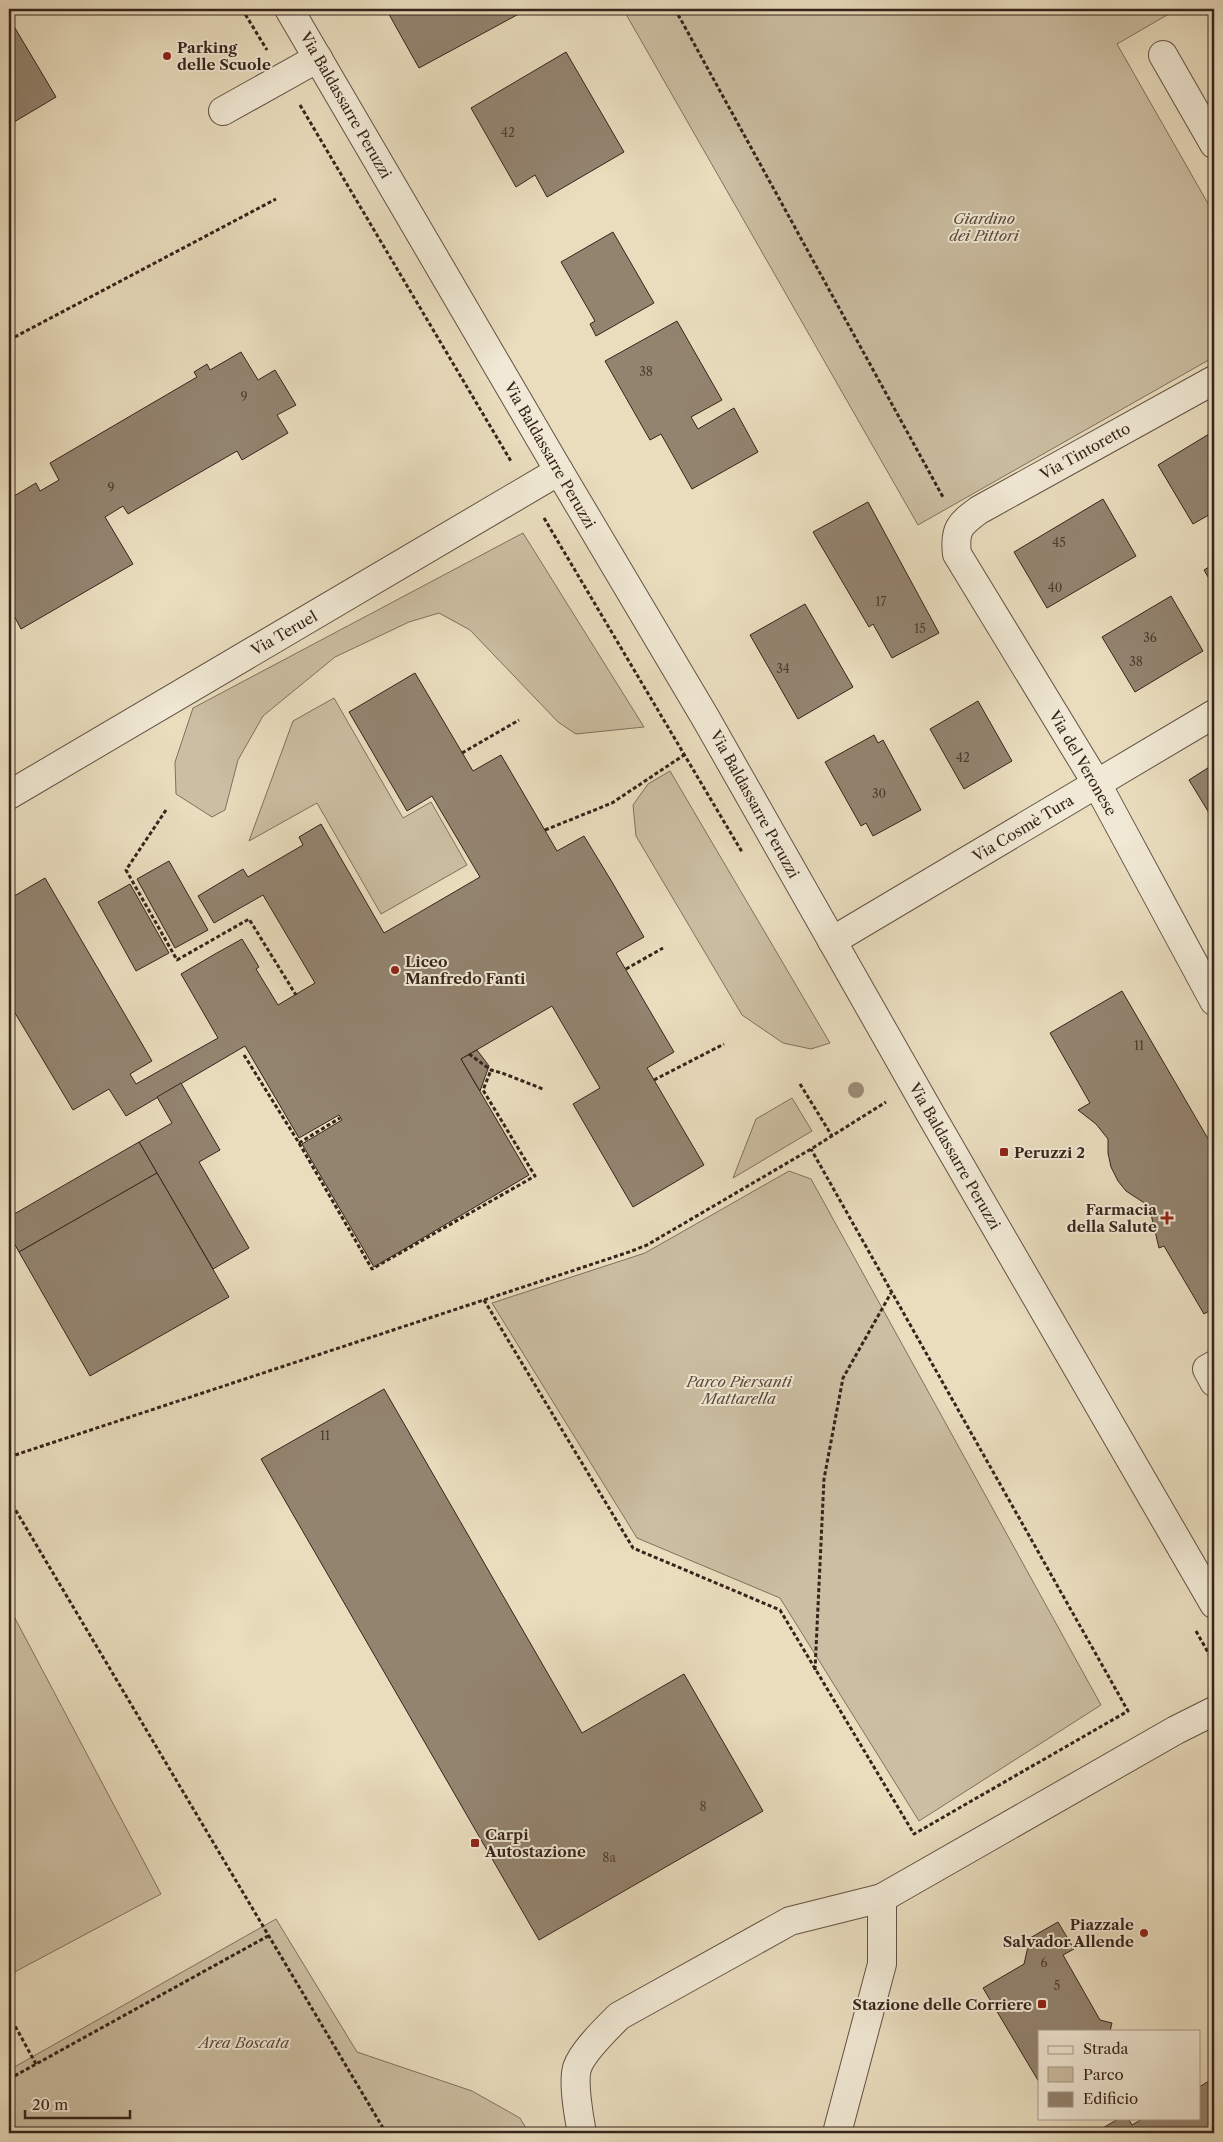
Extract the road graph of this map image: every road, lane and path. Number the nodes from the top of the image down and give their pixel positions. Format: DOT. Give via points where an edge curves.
graph roads {
  1 [pos="242,9"];
  2 [pos="289,9"];
  3 [pos="675,9"];
  4 [pos="1162,55"];
  5 [pos="318,58"];
  6 [pos="283,77"];
  7 [pos="223,111"];
  8 [pos="1214,144"];
  9 [pos="276,199"];
  10 [pos="9,340"];
  11 [pos="1214,380"];
  12 [pos="559,471"];
  13 [pos="528,490"];
  14 [pos="958,527"];
  15 [pos="1214,714"];
  16 [pos="519,720"];
  17 [pos="462,753"];
  18 [pos="684,755"];
  19 [pos="1097,784"];
  20 [pos="9,795"];
  21 [pos="166,810"];
  22 [pos="545,830"];
  23 [pos="744,856"];
  24 [pos="832,941"];
  25 [pos="663,948"];
  26 [pos="626,969"];
  27 [pos="296,995"];
  28 [pos="1214,1001"];
  29 [pos="724,1044"];
  30 [pos="470,1054"];
  31 [pos="244,1055"];
  32 [pos="491,1070"];
  33 [pos="654,1080"];
  34 [pos="800,1084"];
  35 [pos="543,1089"];
  36 [pos="892,1107"];
  37 [pos="340,1118"];
  38 [pos="832,1136"];
  39 [pos="299,1143"];
  40 [pos="811,1149"];
  41 [pos="892,1293"];
  42 [pos="484,1300"];
  43 [pos="1214,1365"];
  44 [pos="1214,1382"];
  45 [pos="9,1457"];
  46 [pos="9,1499"];
  47 [pos="1214,1604"];
  48 [pos="1191,1622"];
  49 [pos="1214,1663"];
  50 [pos="815,1671"];
  51 [pos="1214,1711"];
  52 [pos="882,1898"];
  53 [pos="268,1936"];
  54 [pos="9,2015"];
  55 [pos="36,2064"];
  56 [pos="9,2079"];
  57 [pos="386,2133"];
  58 [pos="582,2133"];
  59 [pos="837,2133"];
  1 -- 6 [label="path"];
  2 -- 5 [label="street, Via Baldassarre Peruzzi"];
  3 -- 14 [label="path"];
  4 -- 8 [label="street"];
  5 -- 6 [label="street"];
  5 -- 12 [label="street, Via Baldassarre Peruzzi"];
  6 -- 7 [label="street"];
  6 -- 13 [label="path"];
  9 -- 10 [label="path"];
  11 -- 14 [label="street, Via Tintoretto" via="979,510"];
  12 -- 13 [label="street, Via Teruel"];
  12 -- 24 [label="street, Via Baldassarre Peruzzi" via="705,717"];
  13 -- 18 [label="path"];
  13 -- 20 [label="street, Via Teruel"];
  14 -- 19 [label="street, Via del Veronese" via="955,539 957,554"];
  15 -- 19 [label="street, Via Cosmè Tura"];
  16 -- 17 [label="path"];
  18 -- 22 [label="path" via="612,803"];
  18 -- 23 [label="path"];
  19 -- 24 [label="street, Via Cosmè Tura"];
  19 -- 28 [label="street, Via del Veronese"];
  21 -- 27 [label="path" via="126,870 176,960 249,920"];
  24 -- 47 [label="street, Via Baldassarre Peruzzi"];
  25 -- 26 [label="path"];
  29 -- 33 [label="path"];
  30 -- 32 [label="path"];
  31 -- 39 [label="path"];
  32 -- 35 [label="path"];
  32 -- 39 [label="path" via="484,1090 535,1176 372,1269"];
  34 -- 38 [label="path"];
  36 -- 38 [label="path" via="888,1100"];
  37 -- 39 [label="path"];
  38 -- 40 [label="path"];
  40 -- 41 [label="path"];
  40 -- 42 [label="path" via="647,1245"];
  41 -- 50 [label="path" via="843,1378 824,1479"];
  41 -- 50 [label="path" via="1128,1711 914,1834"];
  42 -- 45 [label="path"];
  42 -- 50 [label="path" via="633,1548 780,1610"];
  43 -- 44 [label="street" via="1207,1369"];
  46 -- 53 [label="path"];
  48 -- 49 [label="path"];
  51 -- 52 [label="street"];
  52 -- 58 [label="street" via="790,1921 619,2016 597,2038 577,2068 577,2108"];
  52 -- 59 [label="street" via="882,1964"];
  53 -- 55 [label="path"];
  53 -- 57 [label="path"];
  54 -- 55 [label="path"];
  55 -- 56 [label="path"];
}
